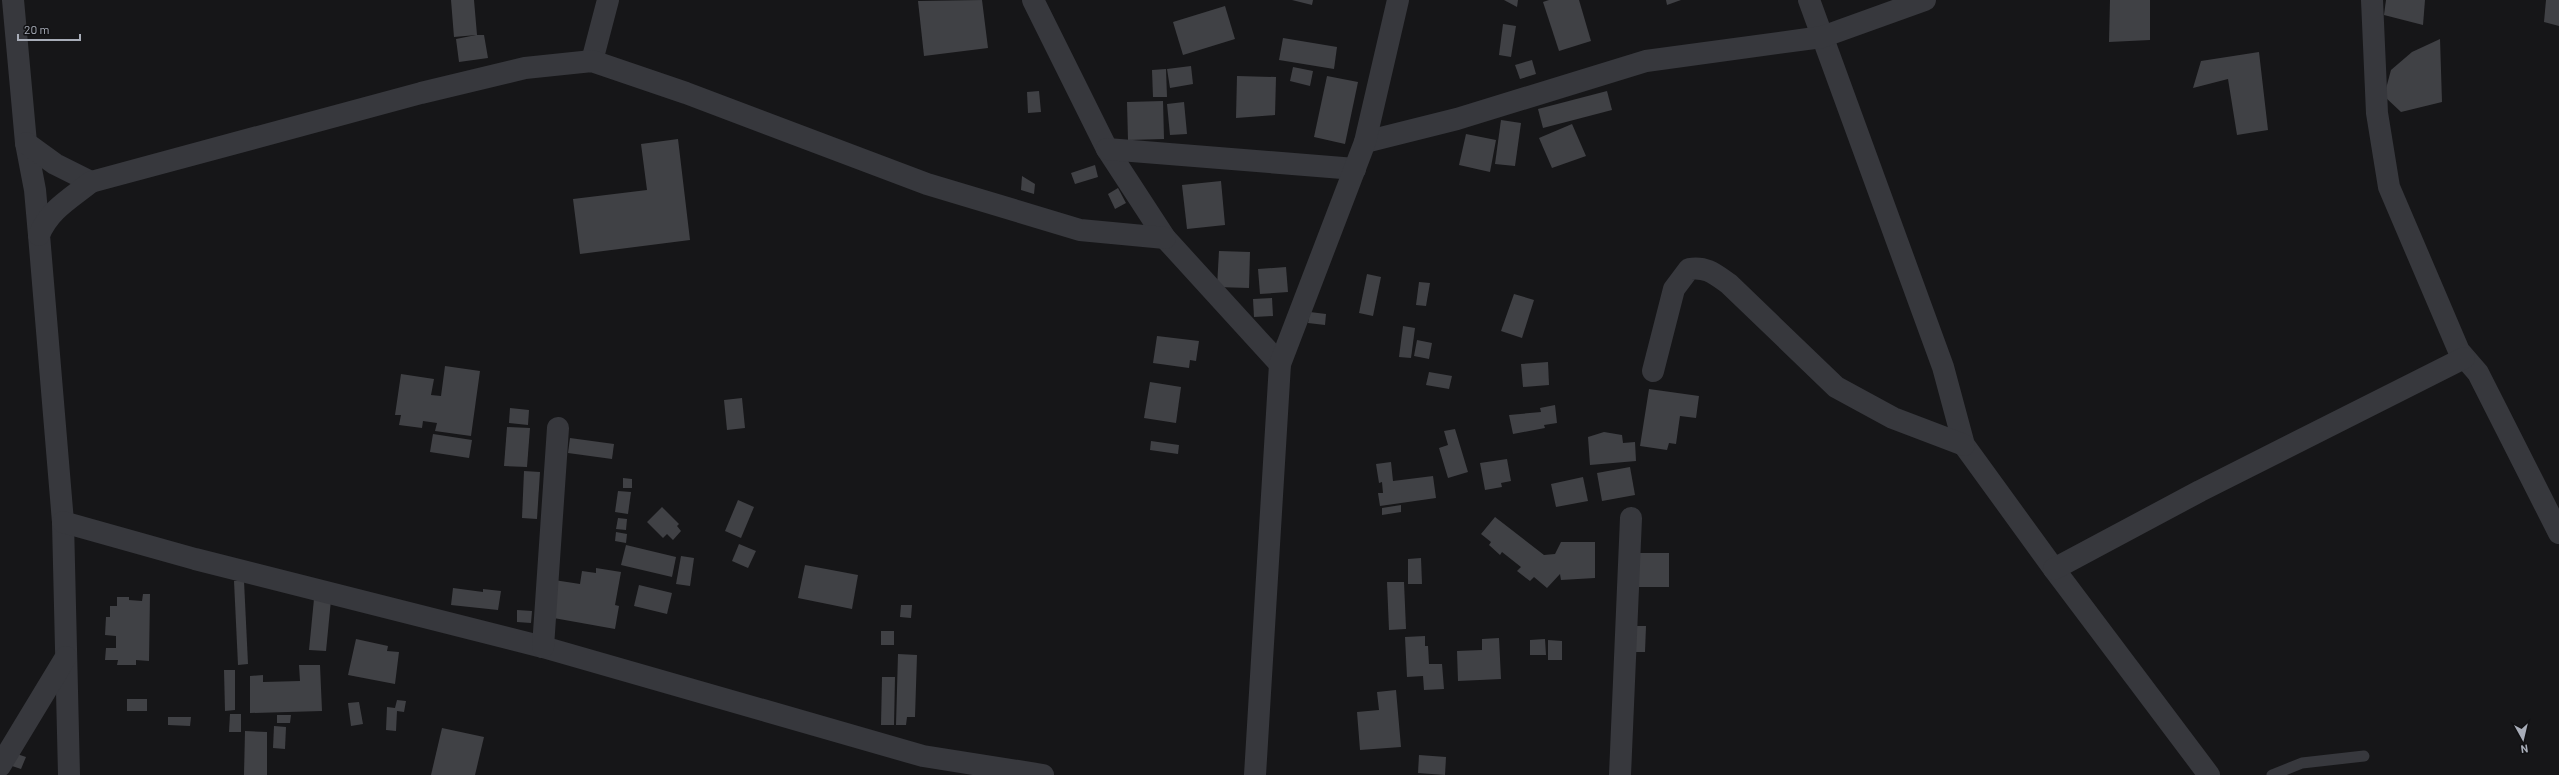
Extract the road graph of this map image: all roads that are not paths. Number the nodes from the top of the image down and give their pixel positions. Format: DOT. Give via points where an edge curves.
graph roads {
  1 [pos="13,0"];
  2 [pos="608,0"];
  3 [pos="1033,0"];
  4 [pos="1398,0"];
  5 [pos="1809,0"];
  6 [pos="1925,0"];
  7 [pos="2372,0"];
  8 [pos="1822,37"];
  9 [pos="592,61"];
  10 [pos="1365,142"];
  11 [pos="26,143"];
  12 [pos="1107,149"];
  13 [pos="1355,169"];
  14 [pos="90,182"];
  15 [pos="39,235"];
  16 [pos="1165,238"];
  17 [pos="2464,358"];
  18 [pos="1280,364"];
  19 [pos="1654,372"];
  20 [pos="558,428"];
  21 [pos="1964,445"];
  22 [pos="1631,518"];
  23 [pos="63,522"];
  24 [pos="2559,533"];
  25 [pos="2054,569"];
  26 [pos="543,647"];
  27 [pos="66,657"];
  28 [pos="2364,756"];
  29 [pos="0,766"];
  30 [pos="69,775"];
  31 [pos="1043,775"];
  32 [pos="1256,775"];
  33 [pos="1620,775"];
  34 [pos="2209,775"];
  35 [pos="2272,775"];
  1 -- 11 [label="street"];
  2 -- 9 [label="street"];
  3 -- 12 [label="street"];
  4 -- 10 [label="street"];
  5 -- 8 [label="street"];
  6 -- 8 [label="street"];
  7 -- 17 [label="street" via="2378,113 2388,187"];
  8 -- 10 [label="street" via="1646,61 1457,119"];
  8 -- 21 [label="street" via="1943,367"];
  9 -- 14 [label="street" via="526,68 429,91"];
  9 -- 16 [label="street" via="686,93 927,184 1080,230"];
  10 -- 13 [label="street"];
  11 -- 14 [label="street" via="55,164"];
  11 -- 15 [label="street" via="35,190"];
  12 -- 13 [label="street"];
  12 -- 16 [label="street"];
  13 -- 18 [label="street"];
  14 -- 15 [label="street" via="55,209 45,221"];
  15 -- 23 [label="street"];
  16 -- 18 [label="street"];
  17 -- 24 [label="street" via="2478,373"];
  17 -- 25 [label="street" via="2200,491"];
  18 -- 32 [label="street"];
  19 -- 21 [label="street" via="1674,288 1689,269 1709,269 1729,284 1836,387 1893,418"];
  20 -- 26 [label="street"];
  21 -- 25 [label="street"];
  22 -- 33 [label="street"];
  23 -- 26 [label="street" via="195,559"];
  23 -- 27 [label="street"];
  25 -- 34 [label="street"];
  26 -- 31 [label="street" via="923,756"];
  27 -- 29 [label="street"];
  27 -- 30 [label="street"];
  28 -- 35 [label="lane" via="2302,763"];
}
